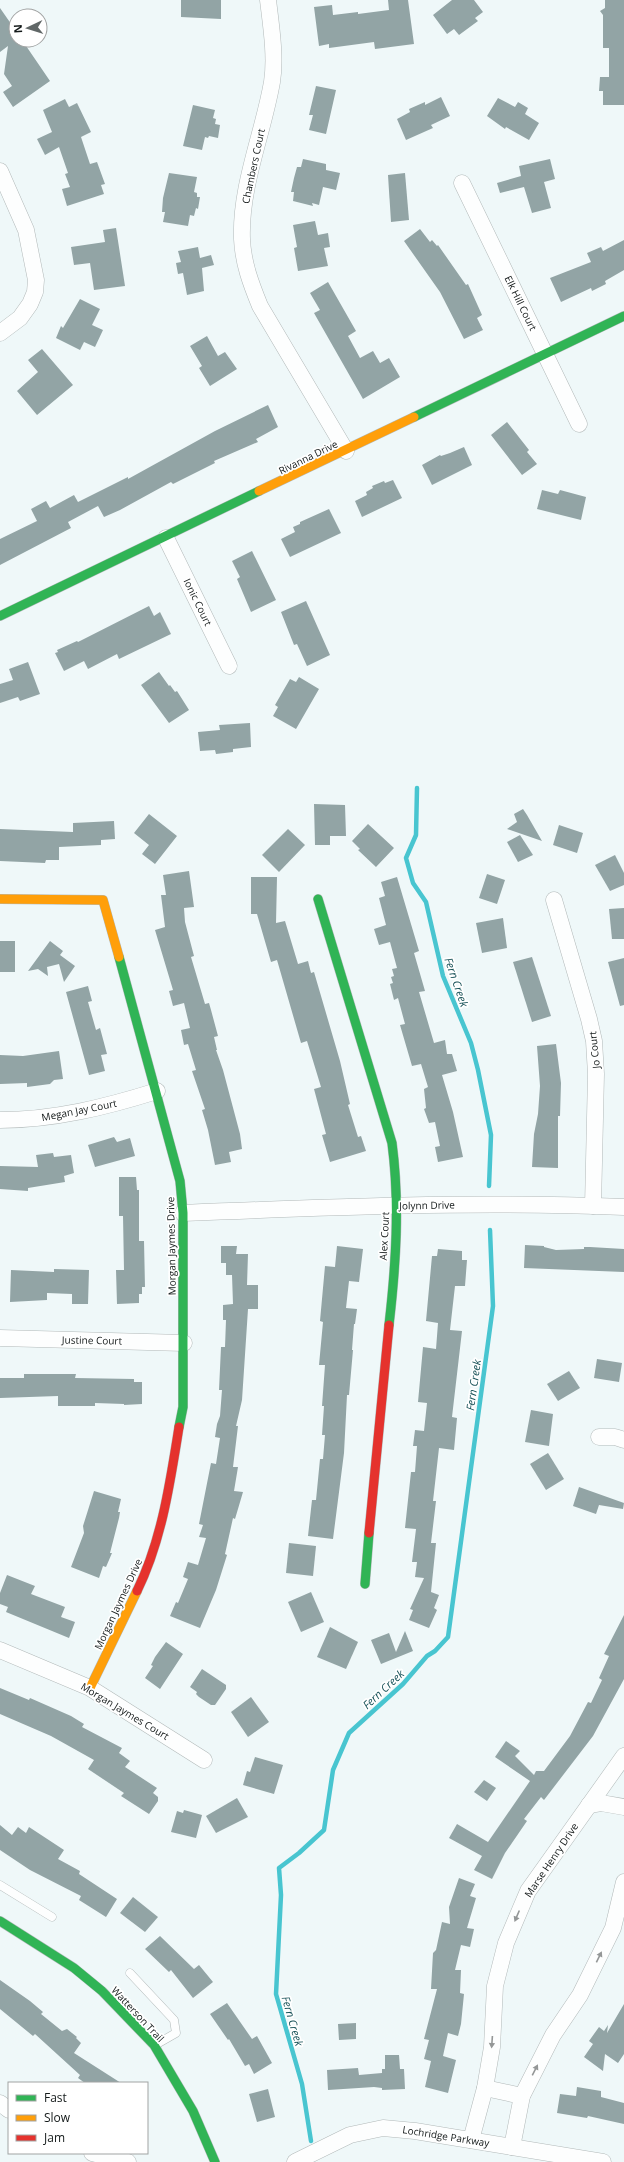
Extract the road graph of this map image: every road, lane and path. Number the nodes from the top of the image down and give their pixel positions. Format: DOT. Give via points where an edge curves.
graph roads {
  1 [pos="268,0"];
  2 [pos="0,171"];
  3 [pos="462,183"];
  4 [pos="624,316"];
  5 [pos="0,333"];
  6 [pos="546,354"];
  7 [pos="579,424"];
  8 [pos="346,451"];
  9 [pos="166,538"];
  10 [pos="0,616"];
  11 [pos="229,666"];
  12 [pos="0,899"];
  13 [pos="318,899"];
  14 [pos="554,900"];
  15 [pos="157,1091"];
  16 [pos="0,1120"];
  17 [pos="397,1205"];
  18 [pos="593,1206"];
  19 [pos="624,1207"];
  20 [pos="183,1213"];
  21 [pos="0,1338"];
  22 [pos="184,1343"];
  23 [pos="599,1437"];
  24 [pos="624,1440"];
  25 [pos="365,1584"];
  26 [pos="0,1650"];
  27 [pos="90,1688"];
  28 [pos="624,1756"];
  29 [pos="204,1760"];
  30 [pos="589,1805"];
  31 [pos="624,1808"];
  32 [pos="624,1882"];
  33 [pos="0,1885"];
  34 [pos="52,1917"];
  35 [pos="0,1921"];
  36 [pos="130,1973"];
  37 [pos="154,2046"];
  38 [pos="486,2088"];
  39 [pos="522,2096"];
  40 [pos="0,2103"];
  41 [pos="8,2109"];
  42 [pos="471,2140"];
  43 [pos="512,2147"];
  44 [pos="96,2154"];
  45 [pos="128,2162"];
  46 [pos="214,2162"];
  47 [pos="295,2162"];
  48 [pos="603,2162"];
  1 -- 8 [label="street, Chambers Court" via="272,30 272,80 245,197 243,256 260,306"];
  2 -- 5 [label="street" via="26,230 36,280 30,304 20,318"];
  3 -- 6 [label="street, Elk Hill Court"];
  4 -- 6 [label="street, Rivanna Drive"];
  6 -- 7 [label="street, Elk Hill Court"];
  6 -- 8 [label="street, Rivanna Drive"];
  8 -- 9 [label="street, Rivanna Drive"];
  9 -- 10 [label="street, Rivanna Drive"];
  9 -- 11 [label="street, Ionic Court"];
  12 -- 15 [label="street, Morgan Jaymes Drive" via="104,900"];
  13 -- 17 [label="street, Alex Court" via="392,1143 397,1173"];
  14 -- 18 [label="street, Jo Court" via="594,1041 596,1074"];
  15 -- 16 [label="street, Megan Jay Court" via="116,1104 65,1114"];
  15 -- 20 [label="street, Morgan Jaymes Drive" via="180,1181"];
  17 -- 18 [label="street, Jolynn Drive"];
  17 -- 20 [label="street, Jolynn Drive"];
  17 -- 25 [label="street, Alex Court" via="390,1335 383,1377"];
  18 -- 19 [label="street, Jolynn Drive"];
  20 -- 22 [label="street, Morgan Jaymes Drive"];
  21 -- 22 [label="street, Justine Court"];
  22 -- 27 [label="street, Morgan Jaymes Drive" via="183,1407 167,1499 148,1568"];
  23 -- 24 [label="street"];
  26 -- 27 [label="street, Morgan Jaymes Court"];
  27 -- 29 [label="street, Morgan Jaymes Court"];
  28 -- 30 [label="street, Marse Henry Drive"];
  30 -- 31 [label="street" via="601,1804"];
  30 -- 38 [label="street, Marse Henry Drive, one-way" via="528,1891 506,1943 495,1986 492,2048"];
  39 -- 32 [label="street, one-way" via="553,2034 580,1995 613,1928"];
  33 -- 34 [label="lane"];
  35 -- 37 [label="street, Watterson Trail" via="74,1968 102,1992"];
  36 -- 37 [label="lane" via="174,2020 176,2033"];
  37 -- 46 [label="street, Watterson Trail" via="193,2110"];
  38 -- 39 [label="street"];
  38 -- 42 [label="street, Marse Henry Drive"];
  39 -- 43 [label="street"];
  40 -- 41 [label="street"];
  42 -- 43 [label="street, Lochridge Parkway"];
  42 -- 47 [label="street, Lochridge Parkway" via="383,2128 350,2135"];
  43 -- 48 [label="street, Lochridge Parkway"];
  44 -- 45 [label="street"];
}
